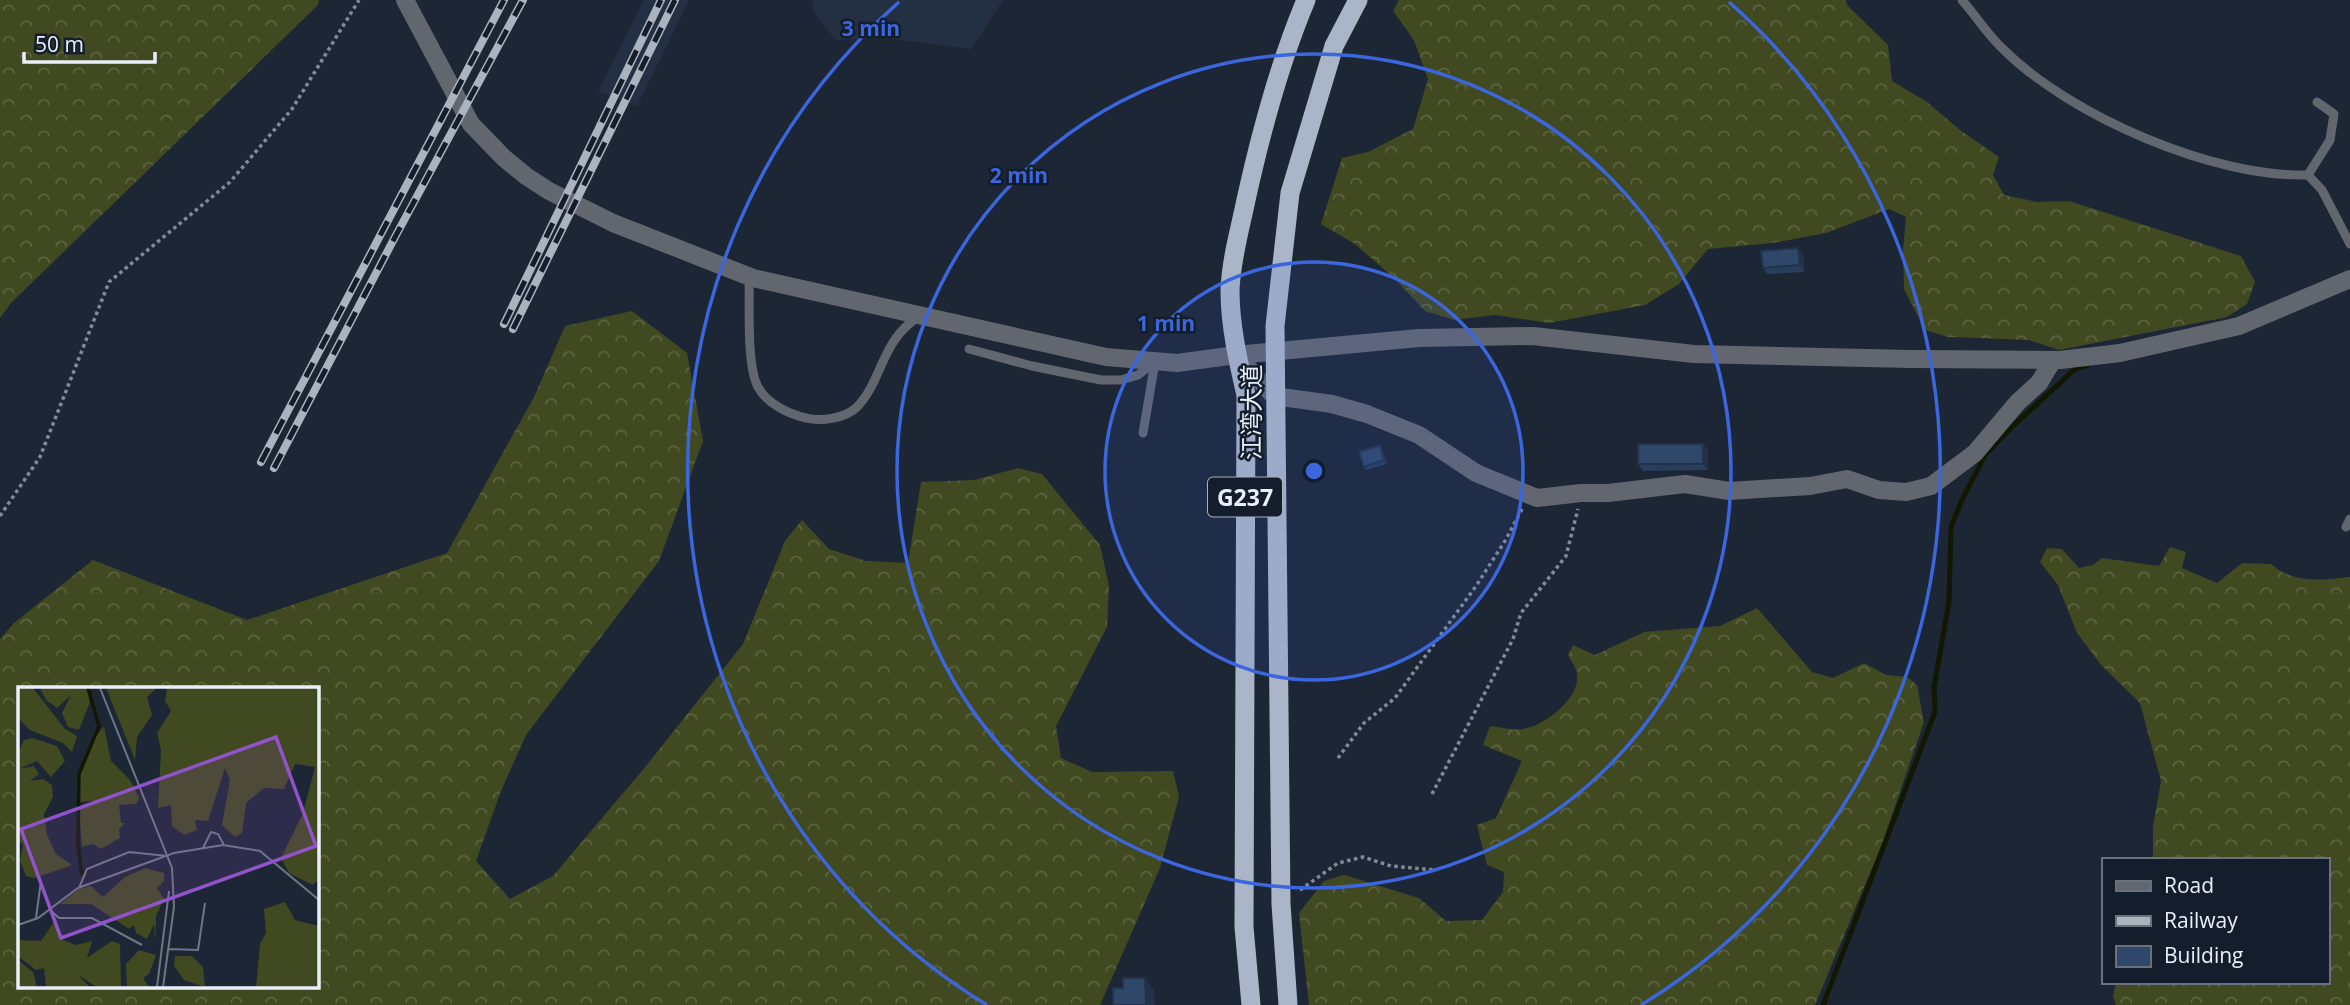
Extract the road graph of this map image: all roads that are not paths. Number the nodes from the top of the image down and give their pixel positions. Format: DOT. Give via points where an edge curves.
graph roads {
  1 [pos="405,0"];
  2 [pos="1306,0"];
  3 [pos="1358,0"];
  4 [pos="1962,0"];
  5 [pos="2317,103"];
  6 [pos="2308,175"];
  7 [pos="2350,244"];
  8 [pos="749,276"];
  9 [pos="2350,279"];
  10 [pos="922,315"];
  11 [pos="969,349"];
  12 [pos="1275,352"];
  13 [pos="1237,355"];
  14 [pos="2053,360"];
  15 [pos="1156,361"];
  16 [pos="1274,396"];
  17 [pos="1143,433"];
  18 [pos="1251,1005"];
  19 [pos="1288,1005"];
  1 -- 8 [label="street" via="471,124 526,176 613,223"];
  2 -- 13 [label="highway, 江湾大道 / G237" via="1260,138 1236,245 1230,290"];
  3 -- 12 [label="highway, 江湾大道 / G237" via="1334,46 1290,193"];
  4 -- 6 [label="lane" via="2003,49 2033,75 2109,124 2191,155 2279,176"];
  5 -- 6 [label="lane" via="2334,114 2330,140"];
  6 -- 7 [label="lane" via="2322,190"];
  8 -- 10 [label="street"];
  8 -- 10 [label="lane" via="752,367 758,387 789,414 813,420 847,415 858,406 888,349 905,325"];
  9 -- 14 [label="street" via="2239,326 2120,353"];
  10 -- 15 [label="street" via="1106,357"];
  11 -- 15 [label="lane" via="1101,380 1138,375"];
  12 -- 13 [label="street"];
  12 -- 14 [label="street" via="1419,338 1519,336 1694,354"];
  12 -- 16 [label="highway, 江湾大道 / G237"];
  13 -- 15 [label="street" via="1177,363"];
  13 -- 16 [label="street"];
  13 -- 18 [label="highway, 江湾大道 / G237" via="1246,396 1244,927"];
  14 -- 16 [label="street" via="2039,383 1975,453 1931,486 1906,492 1879,490 1847,479 1729,491 1685,484 1537,498 1476,473 1419,435 1367,414"];
  15 -- 17 [label="lane"];
  16 -- 19 [label="highway, 江湾大道 / G237" via="1281,904"];
}
